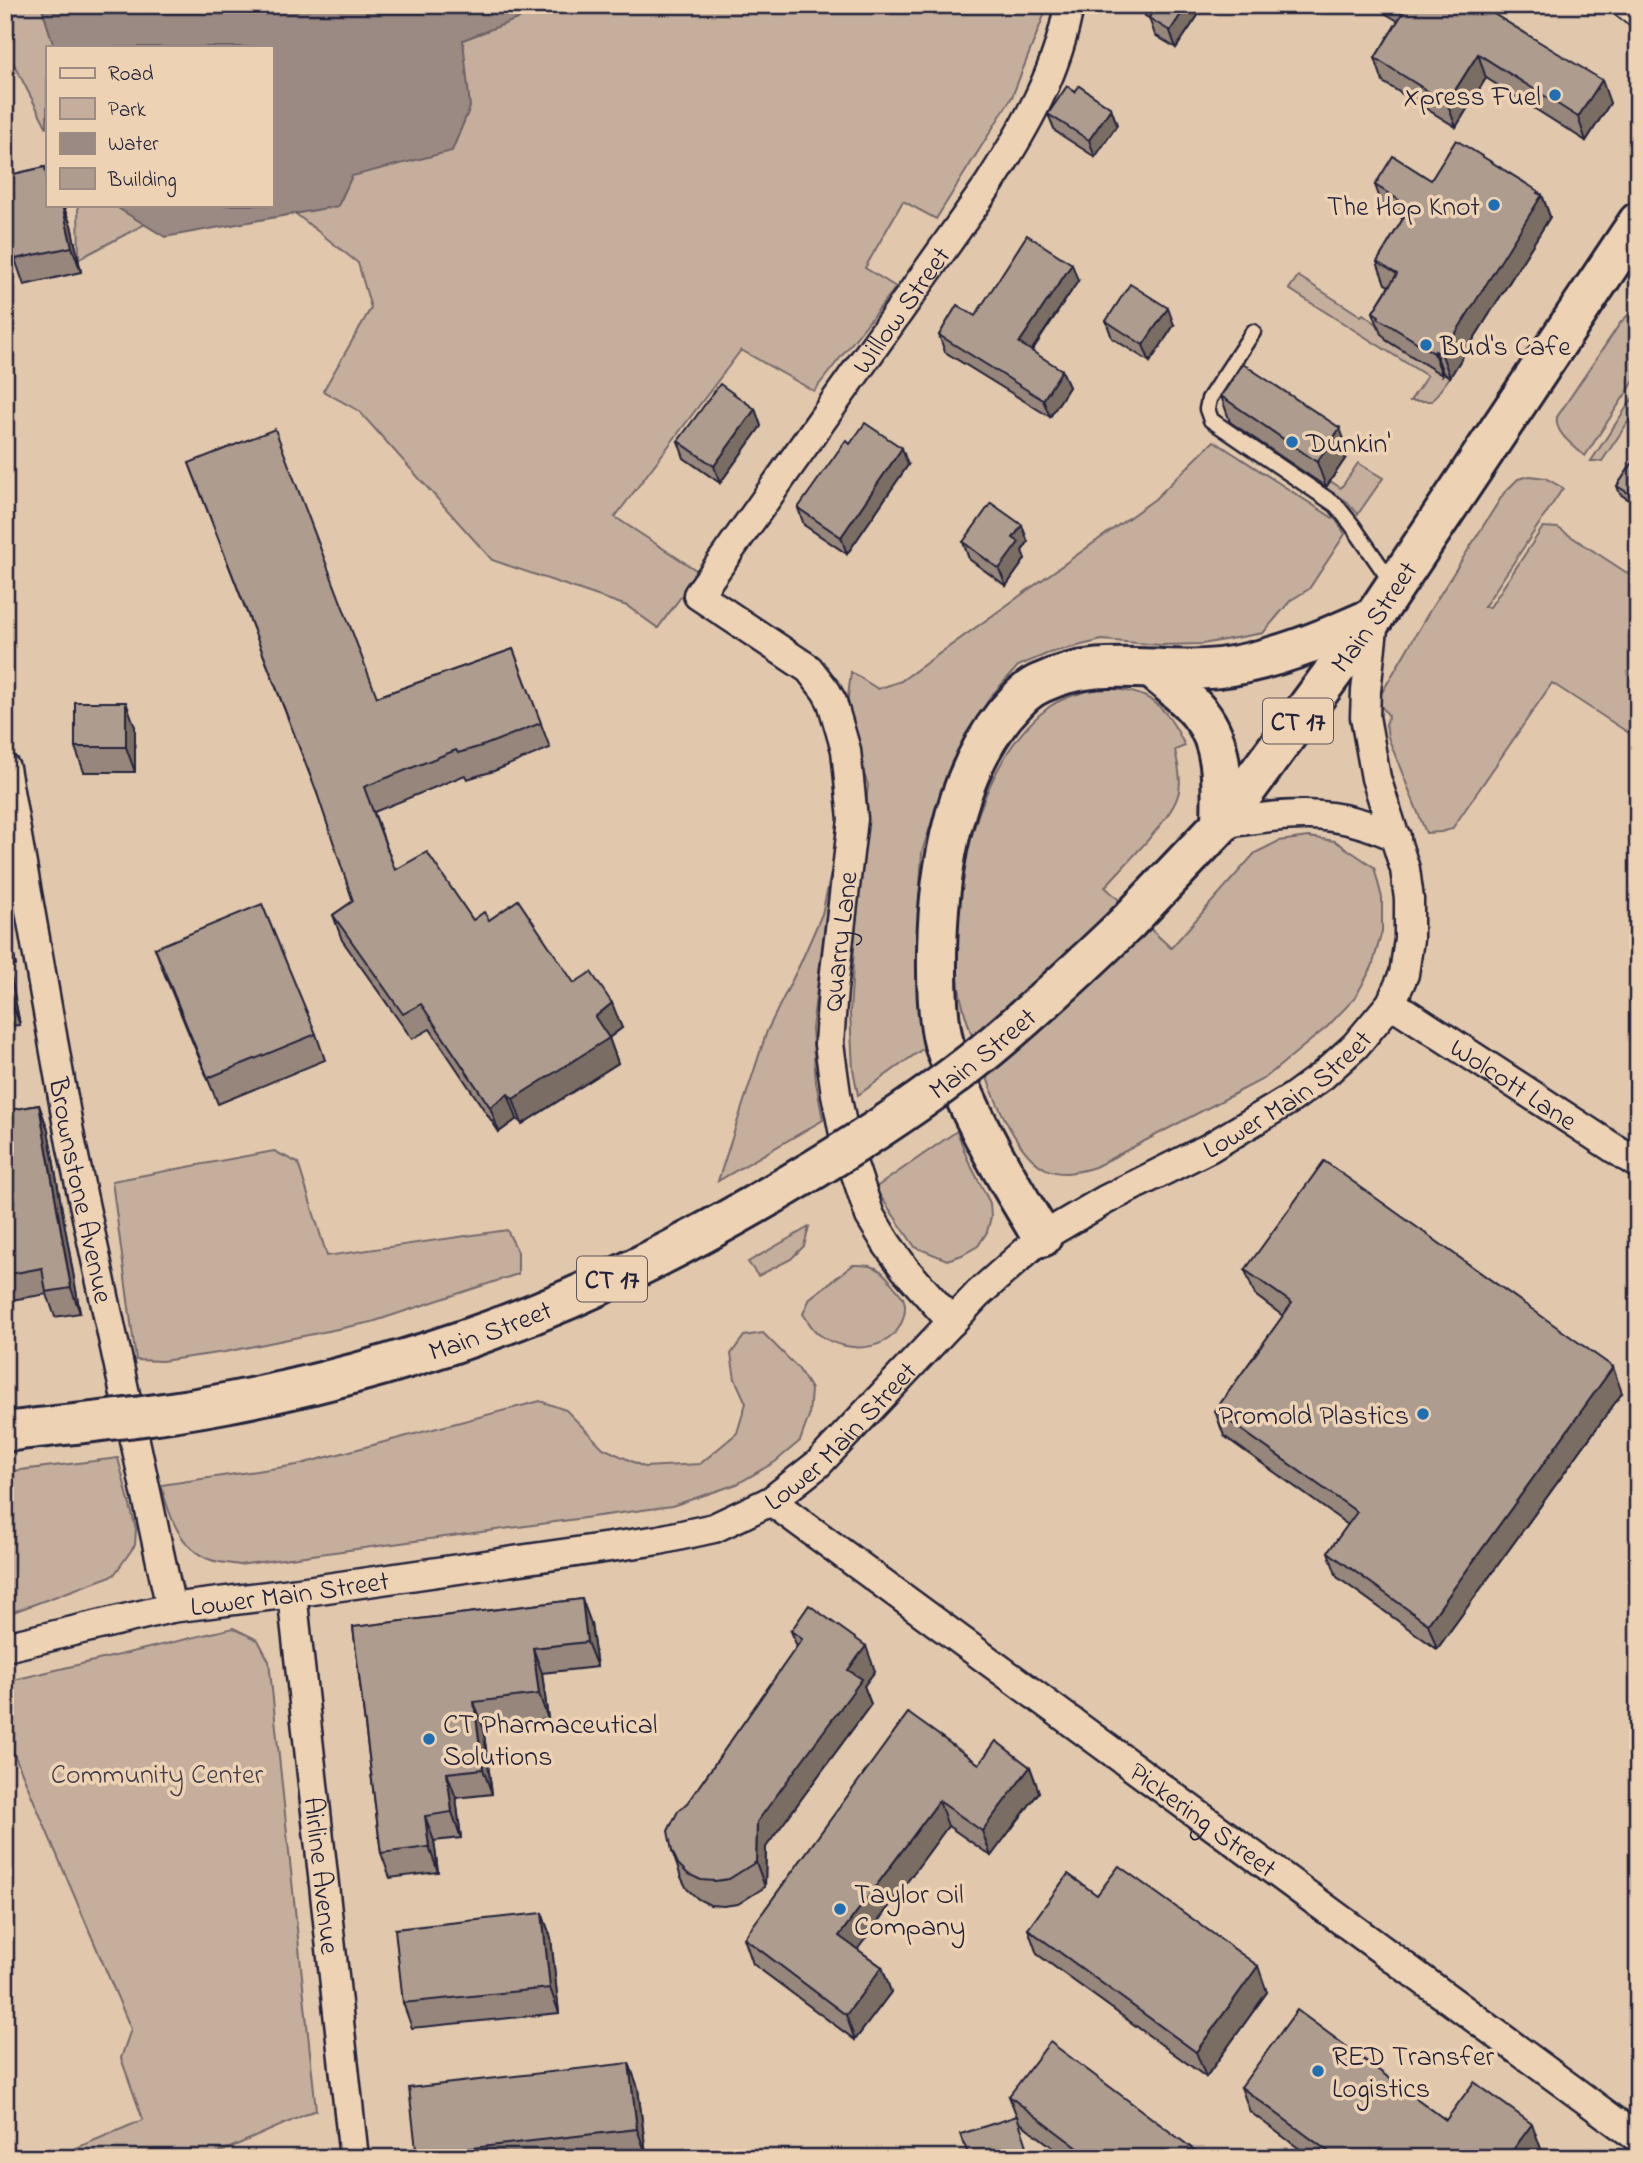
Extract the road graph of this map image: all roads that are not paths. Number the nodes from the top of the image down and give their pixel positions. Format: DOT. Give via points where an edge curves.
graph roads {
  1 [pos="1069,5"];
  2 [pos="1627,5"];
  3 [pos="1638,13"];
  4 [pos="1638,222"];
  5 [pos="1253,332"];
  6 [pos="698,595"];
  7 [pos="1385,602"];
  8 [pos="1152,669"];
  9 [pos="5,768"];
  10 [pos="1221,824"];
  11 [pos="1396,836"];
  12 [pos="1391,1003"];
  13 [pos="1638,1164"];
  14 [pos="1042,1237"];
  15 [pos="952,1322"];
  16 [pos="5,1432"];
  17 [pos="771,1501"];
  18 [pos="292,1593"];
  19 [pos="171,1608"];
  20 [pos="5,1647"];
  21 [pos="1638,2138"];
  22 [pos="354,2158"];
  1 -- 6 [label="street, Willow Street" via="1048,82 1013,147"];
  2 -- 3 [label="street"];
  4 -- 7 [label="highway, Main Street / CT 17"];
  5 -- 7 [label="lane" via="1209,399 1211,419 1335,505 1355,529"];
  6 -- 15 [label="street, Quarry Lane" via="809,669 832,702 846,750 853,819 829,1044 836,1094 846,1144 870,1216 905,1269"];
  7 -- 8 [label="highway" via="1334,635 1251,662 1219,668"];
  7 -- 10 [label="highway, Main Street / CT 17"];
  7 -- 11 [label="street, Lower Main Street" via="1365,717 1376,778"];
  8 -- 10 [label="highway" via="1190,702 1209,726 1220,769"];
  8 -- 14 [label="highway" via="1091,668 1040,683 1021,697 978,755 946,857 936,933 944,1044 993,1157"];
  9 -- 19 [label="street, Brownstone Avenue" via="71,1143"];
  10 -- 11 [label="street" via="1272,816 1325,816 1357,820"];
  10 -- 16 [label="highway, Main Street / CT 17, bridge" via="1127,923 1037,1008 970,1063 883,1127 676,1249 568,1300 453,1343 343,1376 224,1403"];
  11 -- 12 [label="street, Lower Main Street" via="1409,899 1409,939 1404,974"];
  12 -- 13 [label="street, Wolcott Lane"];
  12 -- 14 [label="street, Lower Main Street" via="1355,1046 1292,1098"];
  14 -- 15 [label="street, Lower Main Street"];
  15 -- 17 [label="street, Lower Main Street" via="818,1464"];
  17 -- 18 [label="street, Lower Main Street" via="714,1528 660,1540"];
  17 -- 21 [label="street, Pickering Street"];
  18 -- 19 [label="street, Lower Main Street"];
  18 -- 22 [label="street, Airline Avenue"];
  19 -- 20 [label="street, Lower Main Street"];
}
